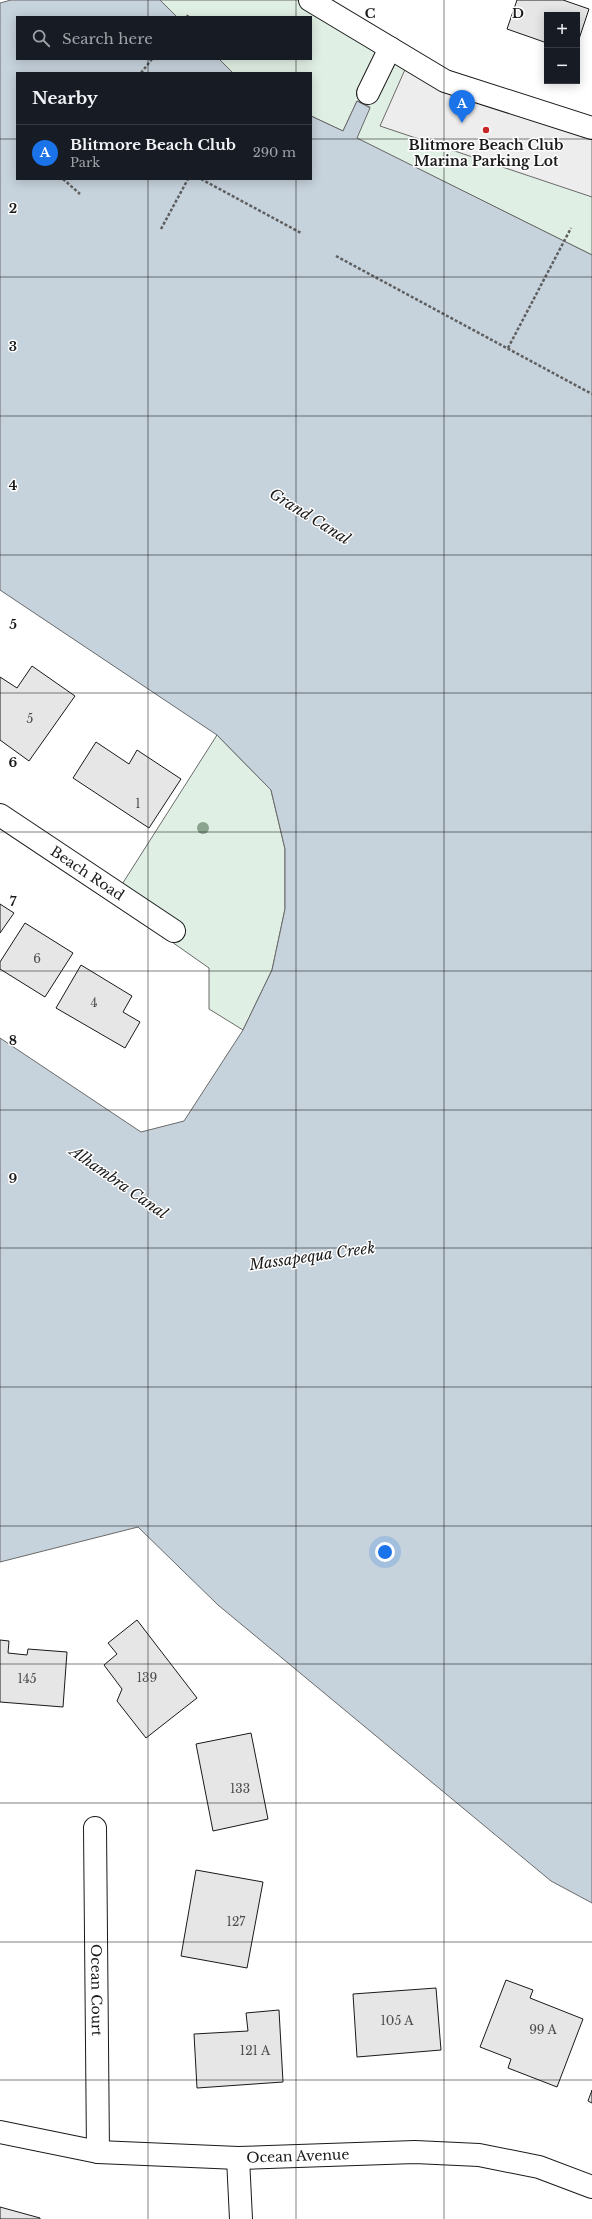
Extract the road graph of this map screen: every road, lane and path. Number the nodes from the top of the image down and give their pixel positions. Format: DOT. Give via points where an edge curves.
graph roads {
  1 [pos="310,0"];
  2 [pos="390,48"];
  3 [pos="151,60"];
  4 [pos="142,72"];
  5 [pos="368,93"];
  6 [pos="592,128"];
  7 [pos="64,180"];
  8 [pos="187,180"];
  9 [pos="203,180"];
  10 [pos="80,194"];
  11 [pos="571,228"];
  12 [pos="161,229"];
  13 [pos="301,233"];
  14 [pos="336,256"];
  15 [pos="508,348"];
  16 [pos="592,394"];
  17 [pos="0,815"];
  18 [pos="174,931"];
  19 [pos="95,1828"];
  20 [pos="0,2132"];
  21 [pos="98,2152"];
  22 [pos="238,2158"];
  23 [pos="592,2187"];
  24 [pos="241,2219"];
  1 -- 2 [label="street"];
  2 -- 5 [label="street"];
  2 -- 6 [label="street" via="445,81"];
  3 -- 4 [label="path"];
  7 -- 10 [label="path"];
  8 -- 12 [label="path"];
  9 -- 13 [label="path"];
  11 -- 15 [label="path"];
  14 -- 15 [label="path"];
  15 -- 16 [label="path"];
  17 -- 18 [label="street, Beach Road"];
  19 -- 21 [label="street, Ocean Court"];
  20 -- 21 [label="street, Ocean Avenue"];
  21 -- 22 [label="street, Ocean Avenue"];
  22 -- 23 [label="street, Ocean Avenue" via="415,2152 479,2155 539,2167"];
  22 -- 24 [label="street"];
}
